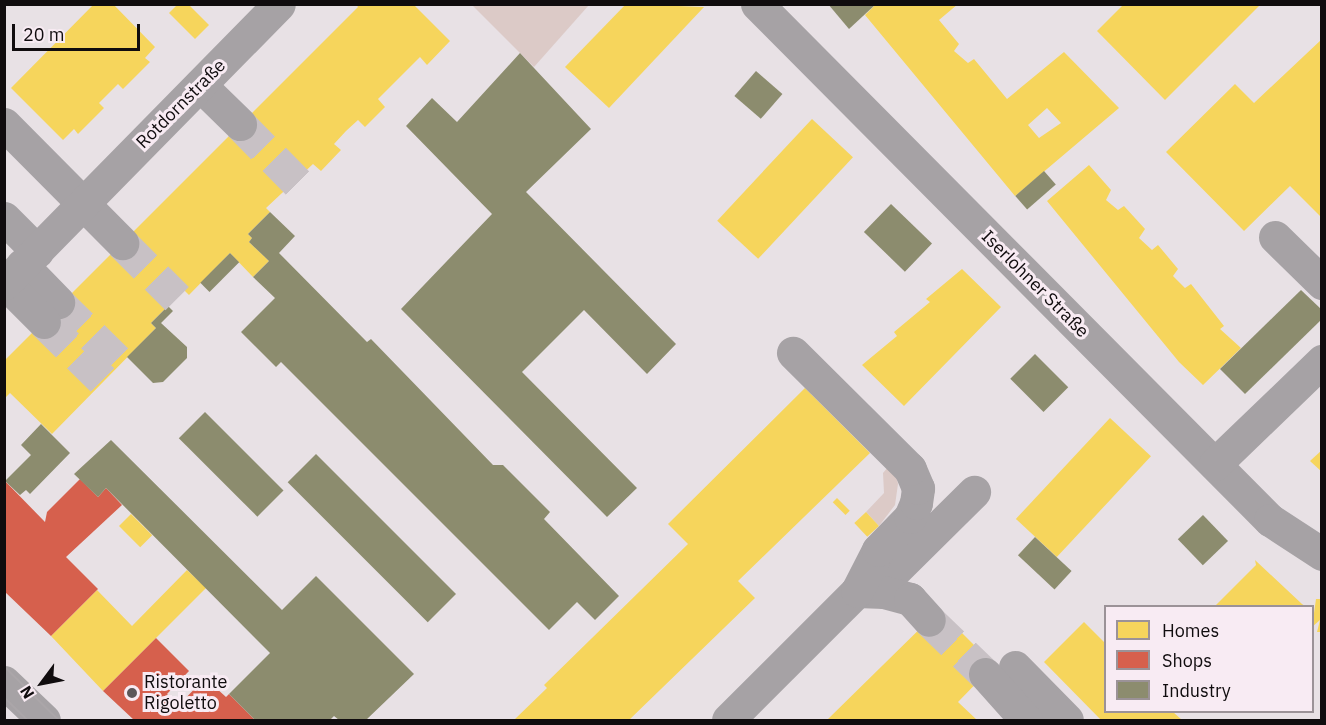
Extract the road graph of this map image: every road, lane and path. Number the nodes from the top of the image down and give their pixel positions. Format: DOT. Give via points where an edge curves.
graph roads {
  1 [pos="279,4"];
  2 [pos="757,4"];
  3 [pos="200,85"];
  4 [pos="4,124"];
  5 [pos="240,124"];
  6 [pos="83,204"];
  7 [pos="4,218"];
  8 [pos="1275,237"];
  9 [pos="122,243"];
  10 [pos="17,271"];
  11 [pos="1322,283"];
  12 [pos="51,312"];
  13 [pos="793,353"];
  14 [pos="1322,362"];
  15 [pos="1215,464"];
  16 [pos="974,492"];
  17 [pos="1322,554"];
  18 [pos="857,591"];
  19 [pos="929,620"];
  20 [pos="4,682"];
  21 [pos="44,720"];
  22 [pos="728,720"];
  23 [pos="1026,720"];
  24 [pos="1067,720"];
  1 -- 3 [label="street, Rotdornstraße"];
  2 -- 15 [label="street, Iserlohner Straße"];
  3 -- 5 [label="street"];
  3 -- 6 [label="street, Rotdornstraße"];
  4 -- 6 [label="street"];
  6 -- 9 [label="street"];
  6 -- 10 [label="street, Rotdornstraße"];
  7 -- 10 [label="street"];
  8 -- 11 [label="street"];
  10 -- 12 [label="street"];
  13 -- 18 [label="street" via="910,469 918,488 910,517 878,549"];
  14 -- 15 [label="street"];
  15 -- 17 [label="street, Iserlohner Straße" via="1282,532"];
  16 -- 18 [label="street" via="891,574"];
  18 -- 19 [label="street" via="884,592 910,599"];
  18 -- 22 [label="street"];
  20 -- 21 [label="street"];
  23 -- 24 [label="street" via="1000,671"];
}
